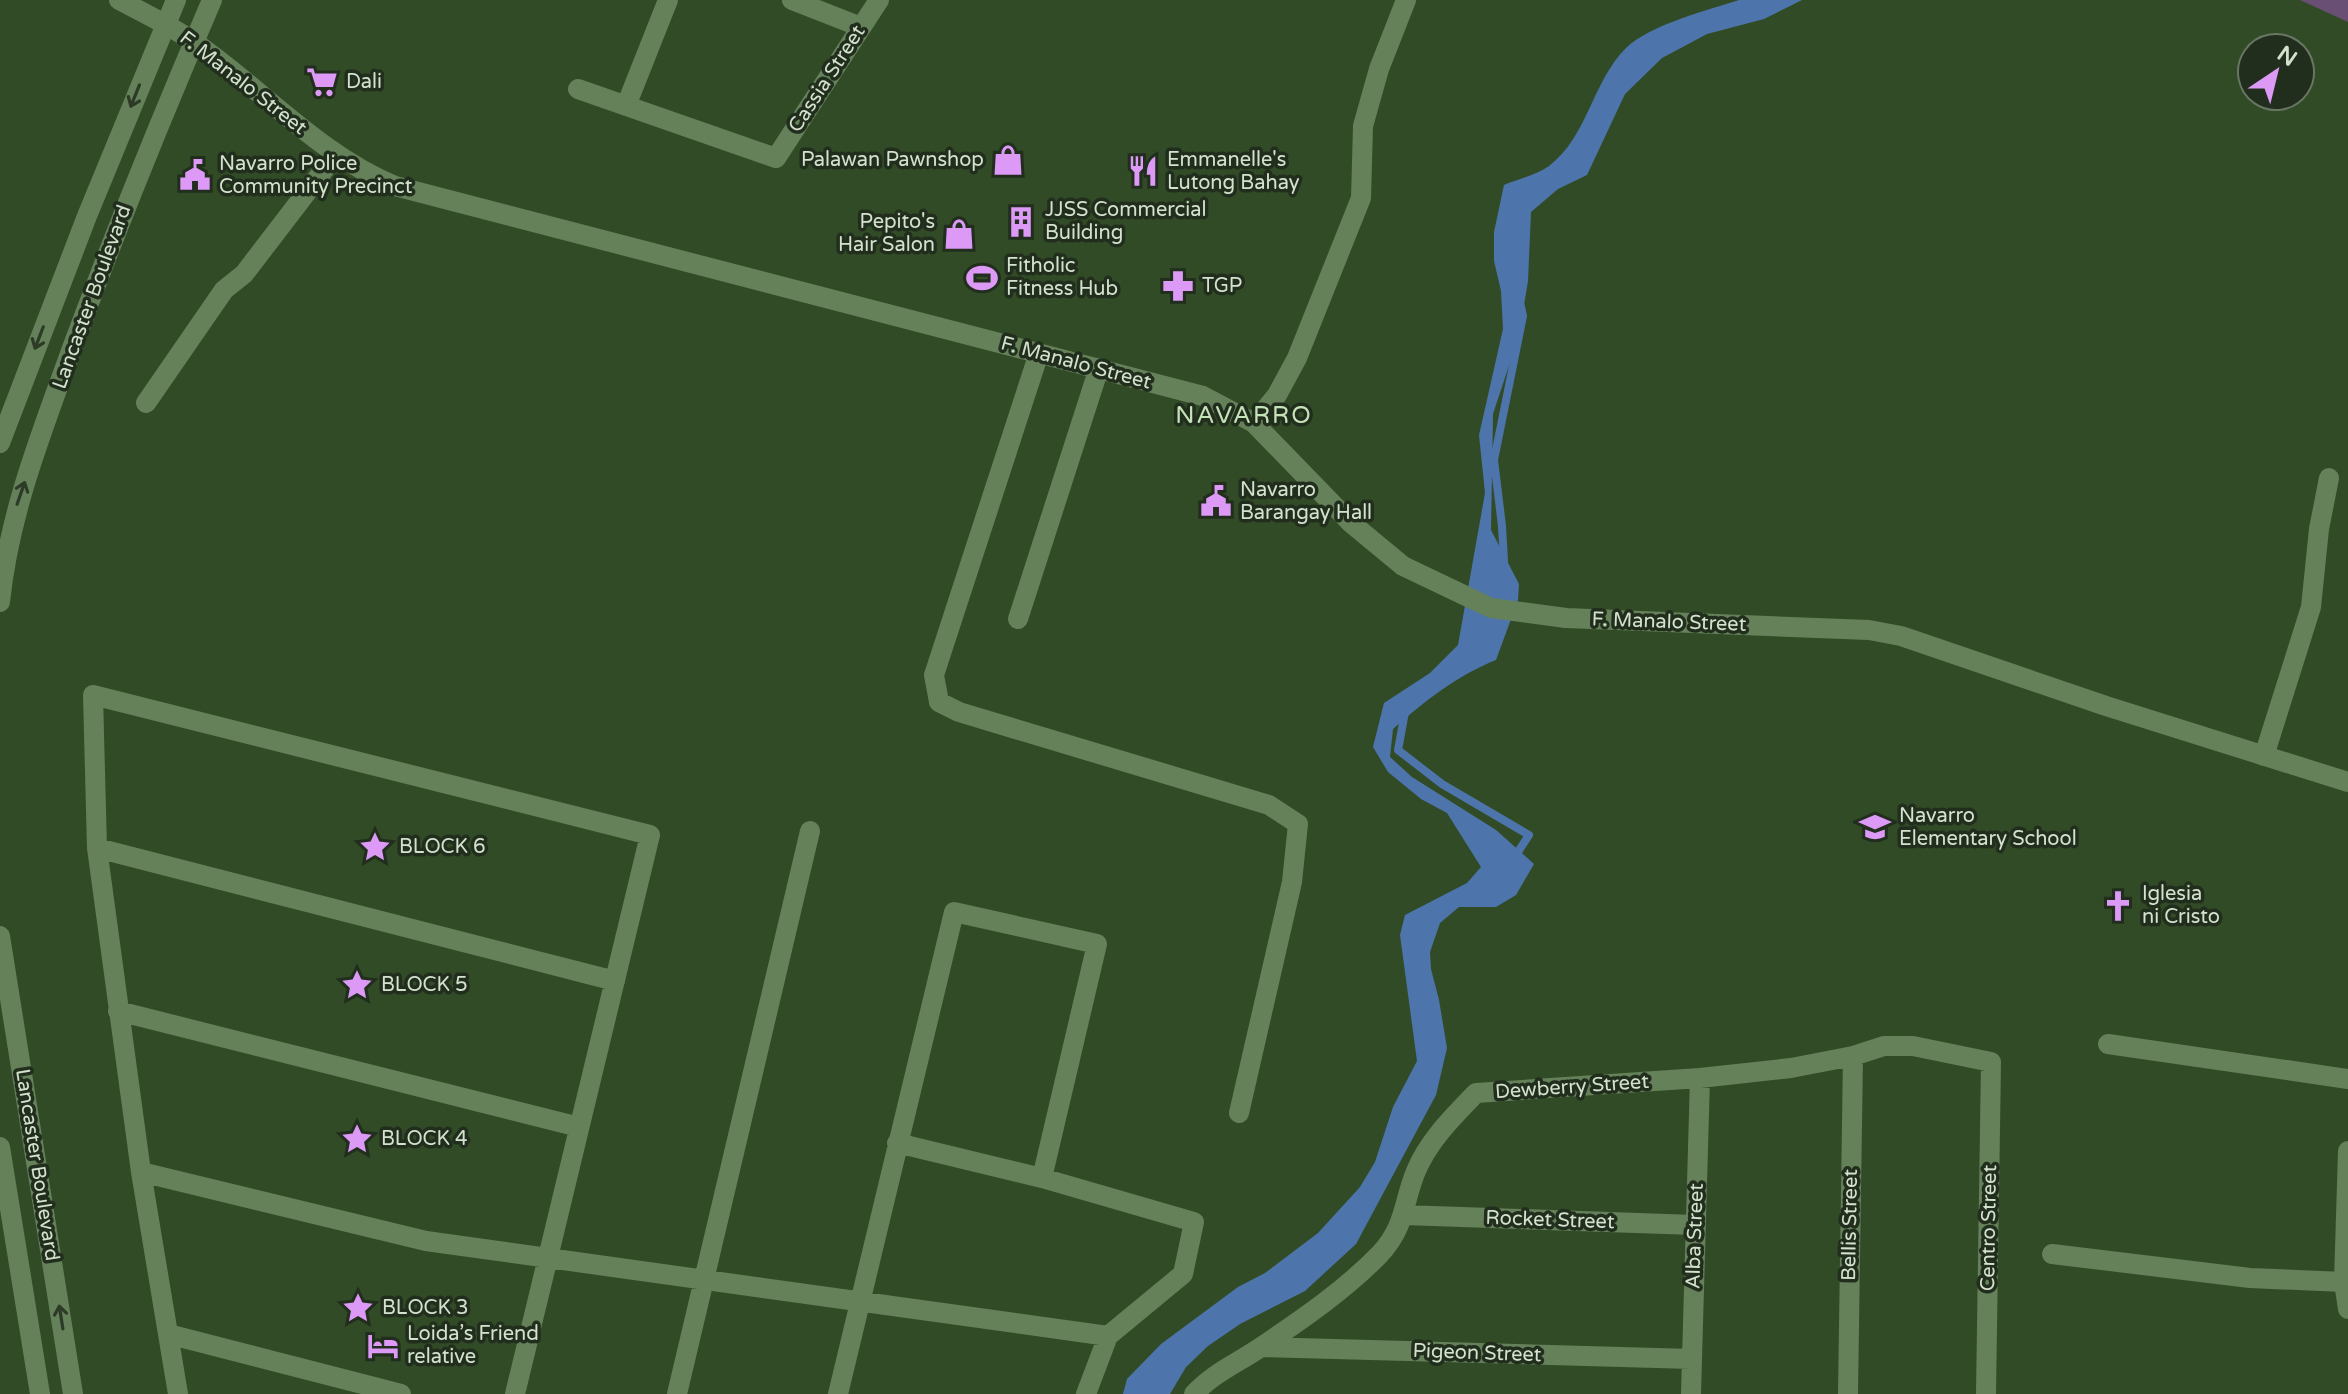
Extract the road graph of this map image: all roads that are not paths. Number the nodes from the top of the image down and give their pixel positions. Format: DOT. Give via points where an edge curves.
graph roads {
  1 [pos="119,0"];
  2 [pos="176,0"];
  3 [pos="212,0"];
  4 [pos="668,0"];
  5 [pos="792,0"];
  6 [pos="879,0"];
  7 [pos="1406,0"];
  8 [pos="166,24"];
  9 [pos="861,27"];
  10 [pos="194,42"];
  11 [pos="578,89"];
  12 [pos="626,106"];
  13 [pos="336,154"];
  14 [pos="1039,353"];
  15 [pos="1099,368"];
  16 [pos="146,403"];
  17 [pos="1254,423"];
  18 [pos="0,443"];
  19 [pos="2329,478"];
  20 [pos="0,602"];
  21 [pos="1018,619"];
  22 [pos="2264,756"];
  23 [pos="2348,782"];
  24 [pos="810,831"];
  25 [pos="97,848"];
  26 [pos="0,936"];
  27 [pos="615,981"];
  28 [pos="118,1011"];
  29 [pos="2108,1044"];
  30 [pos="1853,1056"];
  31 [pos="1991,1062"];
  32 [pos="1700,1078"];
  33 [pos="2348,1079"];
  34 [pos="1239,1113"];
  35 [pos="579,1127"];
  36 [pos="897,1143"];
  37 [pos="0,1147"];
  38 [pos="2348,1151"];
  39 [pos="141,1172"];
  40 [pos="1042,1178"];
  41 [pos="1404,1215"];
  42 [pos="1695,1225"];
  43 [pos="2052,1254"];
  44 [pos="547,1258"];
  45 [pos="705,1281"];
  46 [pos="2344,1282"];
  47 [pos="861,1300"];
  48 [pos="2348,1309"];
  49 [pos="168,1334"];
  50 [pos="1108,1336"];
  51 [pos="1262,1347"];
  52 [pos="1692,1359"];
  53 [pos="40,1394"];
  54 [pos="73,1394"];
  55 [pos="178,1394"];
  56 [pos="401,1394"];
  57 [pos="515,1394"];
  58 [pos="677,1394"];
  59 [pos="838,1394"];
  60 [pos="1086,1394"];
  61 [pos="1194,1394"];
  62 [pos="1691,1394"];
  63 [pos="1848,1394"];
  64 [pos="1986,1394"];
  1 -- 8 [label="street, F. Manalo Street"];
  2 -- 8 [label="street, Lancaster Boulevard"];
  3 -- 10 [label="street, Lancaster Boulevard"];
  4 -- 12 [label="street"];
  5 -- 9 [label="street"];
  6 -- 9 [label="street, Cassia Street"];
  7 -- 17 [label="street" via="1363,126 1361,198 1297,358"];
  8 -- 10 [label="street, F. Manalo Street"];
  8 -- 18 [label="street, Lancaster Boulevard, one-way"];
  9 -- 12 [label="street, Cassia Street" via="776,158"];
  10 -- 13 [label="street, F. Manalo Street"];
  20 -- 10 [label="street, Lancaster Boulevard, one-way" via="15,510 51,404 119,219"];
  11 -- 12 [label="street"];
  13 -- 14 [label="street, F. Manalo Street" via="395,186"];
  13 -- 16 [label="street" via="244,274 224,290"];
  14 -- 15 [label="street, F. Manalo Street"];
  14 -- 34 [label="street" via="934,675 939,702 1269,805 1298,824 1292,882"];
  15 -- 17 [label="street, F. Manalo Street" via="1203,396"];
  15 -- 21 [label="street"];
  17 -- 22 [label="street, F. Manalo Street" via="1351,523 1403,566 1491,608 1566,618 1869,630 1901,636"];
  19 -- 22 [label="street" via="2311,607"];
  22 -- 23 [label="street, F. Manalo Street"];
  24 -- 45 [label="street"];
  25 -- 27 [label="street"];
  25 -- 27 [label="street" via="93,695 650,835"];
  25 -- 28 [label="street"];
  54 -- 26 [label="street, Lancaster Boulevard, one-way"];
  27 -- 35 [label="street"];
  28 -- 35 [label="street"];
  28 -- 39 [label="street"];
  29 -- 33 [label="street"];
  30 -- 31 [label="street, Dewberry Street" via="1884,1046 1913,1046"];
  30 -- 32 [label="street, Dewberry Street"];
  30 -- 63 [label="street, Bellis Street"];
  31 -- 64 [label="street, Centro Street"];
  32 -- 41 [label="street, Dewberry Street" via="1476,1093 1439,1132 1416,1171"];
  32 -- 42 [label="street, Alba Street"];
  35 -- 44 [label="street"];
  36 -- 40 [label="street"];
  36 -- 40 [label="street" via="954,912 1097,944"];
  36 -- 47 [label="street"];
  37 -- 53 [label="street, Lancaster Boulevard"];
  38 -- 46 [label="street"];
  39 -- 44 [label="street" via="426,1241"];
  39 -- 49 [label="street"];
  40 -- 50 [label="street" via="1194,1222 1183,1274"];
  41 -- 42 [label="street, Rocket Street"];
  41 -- 51 [label="street, Dewberry Street" via="1382,1252 1349,1283"];
  42 -- 52 [label="street, Alba Street"];
  43 -- 46 [label="street" via="2250,1278"];
  44 -- 45 [label="street"];
  44 -- 57 [label="street"];
  45 -- 47 [label="street"];
  45 -- 58 [label="street"];
  46 -- 48 [label="street"];
  47 -- 50 [label="street"];
  47 -- 59 [label="street"];
  49 -- 55 [label="street"];
  49 -- 56 [label="street"];
  50 -- 60 [label="street"];
  51 -- 52 [label="street, Pigeon Street"];
  51 -- 61 [label="street, Dewberry Street" via="1214,1375"];
  52 -- 62 [label="street, Alba Street"];
}
